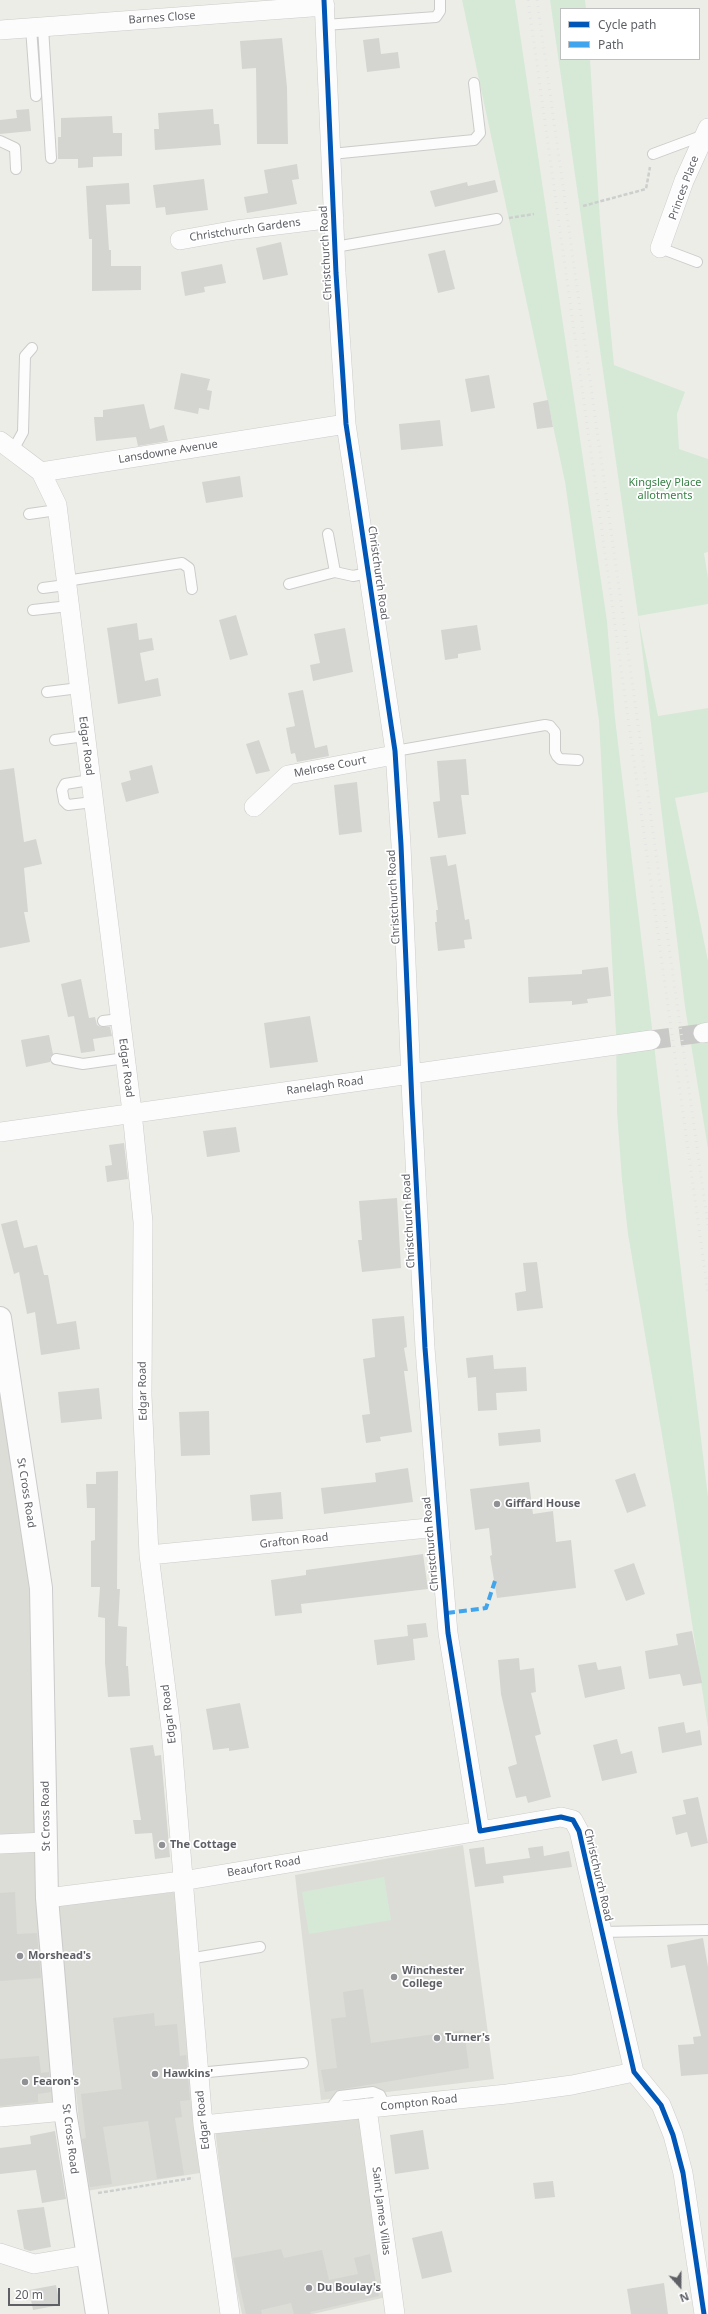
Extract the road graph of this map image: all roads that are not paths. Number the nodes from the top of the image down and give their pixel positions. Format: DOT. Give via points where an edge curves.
graph roads {
  1 [pos="440,0"];
  2 [pos="325,10"];
  3 [pos="37,27"];
  4 [pos="0,30"];
  5 [pos="474,83"];
  6 [pos="36,96"];
  7 [pos="706,132"];
  8 [pos="0,141"];
  9 [pos="331,154"];
  10 [pos="652,154"];
  11 [pos="51,158"];
  12 [pos="16,169"];
  13 [pos="334,218"];
  14 [pos="498,219"];
  15 [pos="180,240"];
  16 [pos="335,247"];
  17 [pos="660,248"];
  18 [pos="697,262"];
  19 [pos="32,348"];
  20 [pos="346,424"];
  21 [pos="6,446"];
  22 [pos="40,472"];
  23 [pos="57,510"];
  24 [pos="29,514"];
  25 [pos="328,534"];
  26 [pos="335,572"];
  27 [pos="368,573"];
  28 [pos="66,583"];
  29 [pos="289,584"];
  30 [pos="42,588"];
  31 [pos="192,589"];
  32 [pos="69,606"];
  33 [pos="33,610"];
  34 [pos="79,688"];
  35 [pos="47,692"];
  36 [pos="85,736"];
  37 [pos="55,740"];
  38 [pos="394,753"];
  39 [pos="578,760"];
  40 [pos="90,780"];
  41 [pos="93,802"];
  42 [pos="254,807"];
  43 [pos="651,1040"];
  44 [pos="125,1058"];
  45 [pos="56,1059"];
  46 [pos="410,1075"];
  47 [pos="132,1112"];
  48 [pos="0,1132"];
  49 [pos="0,1318"];
  50 [pos="439,1527"];
  51 [pos="149,1555"];
  52 [pos="480,1831"];
  53 [pos="46,1842"];
  54 [pos="0,1844"];
  55 [pos="182,1881"];
  56 [pos="47,1898"];
  57 [pos="708,1930"];
  58 [pos="601,1932"];
  59 [pos="260,1947"];
  60 [pos="188,1959"];
  61 [pos="303,2063"];
  62 [pos="634,2072"];
  63 [pos="198,2073"];
  64 [pos="376,2107"];
  65 [pos="65,2111"];
  66 [pos="0,2117"];
  67 [pos="203,2125"];
  68 [pos="0,2253"];
  69 [pos="87,2255"];
  70 [pos="96,2314"];
  71 [pos="230,2314"];
  72 [pos="395,2314"];
  73 [pos="704,2314"];
  1 -- 2 [label="lane" via="440,11 436,17"];
  2 -- 3 [label="street, Barnes Close"];
  2 -- 9 [label="street, Christchurch Road"];
  3 -- 4 [label="street, Barnes Close"];
  3 -- 6 [label="lane"];
  3 -- 11 [label="lane"];
  5 -- 9 [label="lane" via="480,133 474,140"];
  7 -- 10 [label="lane"];
  7 -- 17 [label="street, Princes Place" via="684,181"];
  8 -- 12 [label="lane" via="15,148"];
  9 -- 13 [label="street, Christchurch Road"];
  13 -- 15 [label="street, Christchurch Gardens"];
  13 -- 16 [label="street, Christchurch Road"];
  14 -- 16 [label="lane"];
  16 -- 20 [label="street, Christchurch Road"];
  17 -- 18 [label="lane"];
  19 -- 21 [label="lane" via="25,356 23,432"];
  20 -- 22 [label="street, Lansdowne Avenue"];
  20 -- 27 [label="street, Christchurch Road"];
  21 -- 22 [label="street"];
  22 -- 23 [label="street, Edgar Road"];
  23 -- 24 [label="lane"];
  23 -- 28 [label="street, Edgar Road"];
  25 -- 26 [label="lane"];
  26 -- 27 [label="lane" via="353,576"];
  26 -- 29 [label="lane"];
  27 -- 38 [label="street, Christchurch Road"];
  28 -- 30 [label="lane"];
  28 -- 31 [label="lane" via="182,563 189,568"];
  28 -- 32 [label="street, Edgar Road"];
  32 -- 33 [label="lane"];
  32 -- 34 [label="street, Edgar Road"];
  34 -- 35 [label="lane"];
  34 -- 36 [label="street, Edgar Road"];
  36 -- 37 [label="lane"];
  36 -- 40 [label="street, Edgar Road"];
  38 -- 39 [label="lane" via="545,725 550,726 555,732 557,756 560,759"];
  38 -- 42 [label="street, Melrose Court" via="288,775"];
  38 -- 46 [label="street, Christchurch Road" via="402,853"];
  40 -- 41 [label="street, Edgar Road"];
  40 -- 41 [label="lane" via="65,784 62,790 64,801 68,805"];
  41 -- 44 [label="street, Edgar Road" via="111,1020"];
  43 -- 46 [label="street, Ranelagh Road"];
  44 -- 45 [label="lane" via="83,1064"];
  44 -- 47 [label="street, Edgar Road"];
  46 -- 47 [label="street, Ranelagh Road"];
  46 -- 50 [label="street, Christchurch Road" via="425,1348"];
  47 -- 48 [label="street, Ranelagh Road"];
  47 -- 51 [label="street, Edgar Road" via="143,1222 142,1395"];
  49 -- 53 [label="main road, St Cross Road" via="41,1588"];
  50 -- 51 [label="street, Grafton Road"];
  50 -- 52 [label="street, Christchurch Road" via="448,1633"];
  51 -- 55 [label="street, Edgar Road" via="171,1730"];
  52 -- 55 [label="street, Beaufort Road"];
  52 -- 58 [label="street, Christchurch Road" via="561,1817 573,1820 579,1831"];
  53 -- 54 [label="street"];
  53 -- 56 [label="main road, St Cross Road"];
  55 -- 56 [label="street, Beaufort Road"];
  55 -- 60 [label="street, Edgar Road"];
  56 -- 65 [label="main road, St Cross Road"];
  57 -- 58 [label="lane"];
  58 -- 62 [label="street, Christchurch Road"];
  59 -- 60 [label="lane"];
  60 -- 63 [label="street, Edgar Road"];
  61 -- 63 [label="lane"];
  62 -- 64 [label="street, Compton Road" via="572,2085"];
  62 -- 73 [label="street, Christchurch Road" via="661,2105 673,2135 683,2173"];
  63 -- 67 [label="street, Edgar Road"];
  64 -- 67 [label="street, Compton Road"];
  64 -- 72 [label="street, Saint James Villas"];
  65 -- 66 [label="street"];
  65 -- 69 [label="main road, St Cross Road"];
  67 -- 71 [label="street, Edgar Road" via="208,2176"];
  68 -- 69 [label="street" via="34,2264"];
  69 -- 70 [label="main road, St Cross Road"];
}
